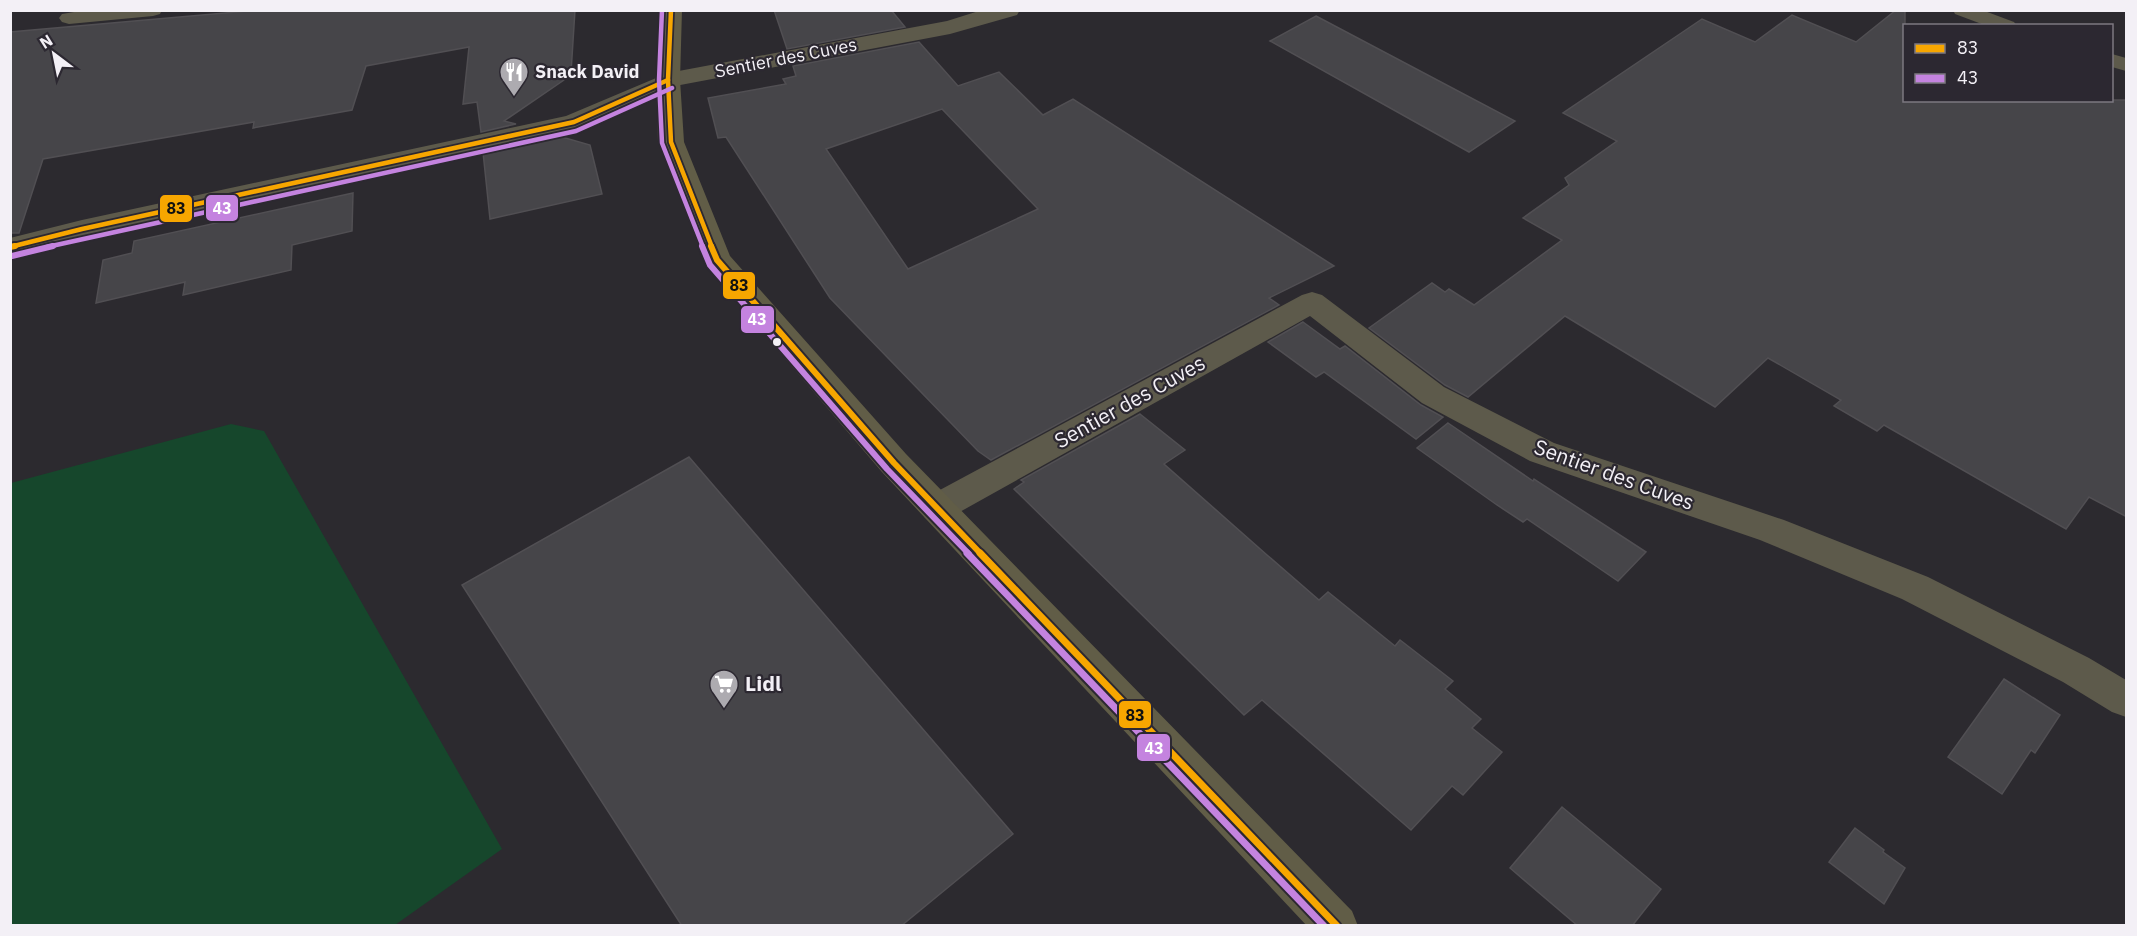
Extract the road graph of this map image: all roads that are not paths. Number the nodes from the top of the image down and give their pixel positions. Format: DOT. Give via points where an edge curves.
graph roads {
  1 [pos="153,10"];
  2 [pos="671,10"];
  3 [pos="1009,10"];
  4 [pos="1962,10"];
  5 [pos="69,18"];
  6 [pos="2001,24"];
  7 [pos="668,80"];
  8 [pos="10,247"];
  9 [pos="938,508"];
  10 [pos="2127,700"];
  11 [pos="1337,926"];
  1 -- 5 [label="lane"];
  2 -- 7 [label="main road"];
  3 -- 7 [label="street, Sentier des Cuves" via="950,27"];
  4 -- 6 [label="lane"];
  7 -- 8 [label="street, Sentier des Cuves" via="574,122"];
  7 -- 9 [label="main road" via="671,142 717,260"];
  9 -- 10 [label="street, Sentier des Cuves" via="1312,302 1433,394 1542,452 1772,530 1916,588"];
  9 -- 11 [label="main road"];
}
